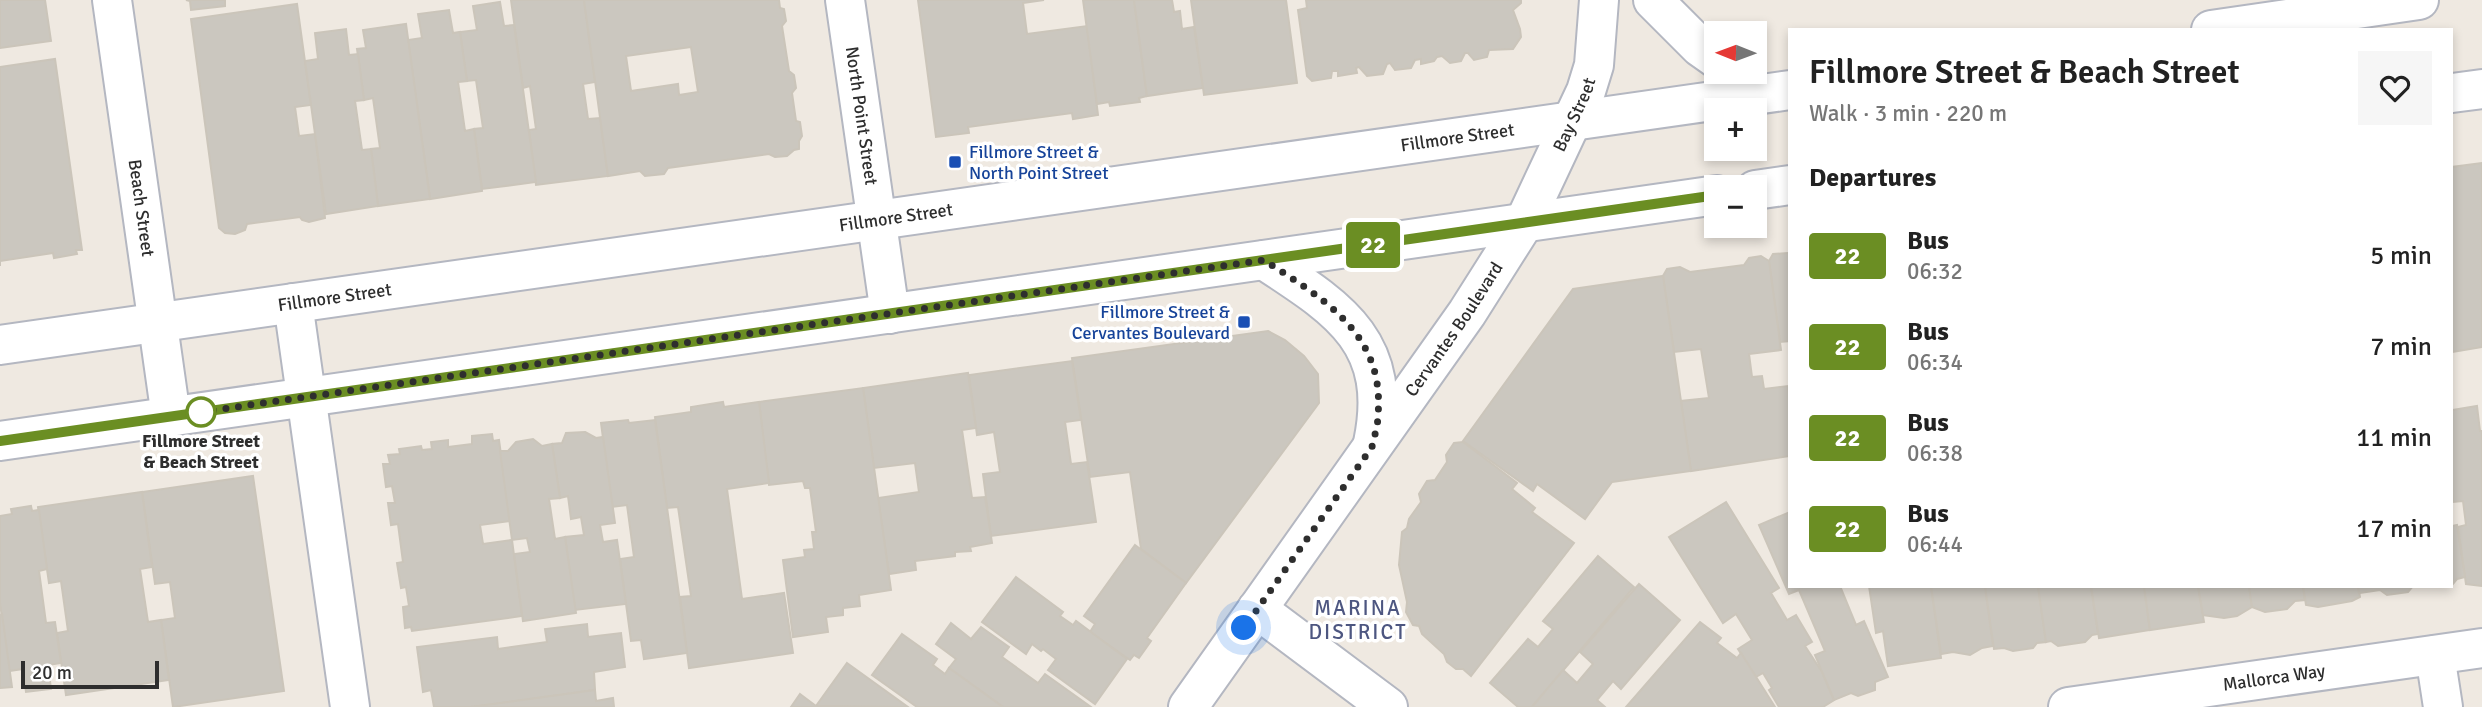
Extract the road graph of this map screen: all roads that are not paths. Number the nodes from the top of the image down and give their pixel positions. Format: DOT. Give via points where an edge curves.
graph roads {
  1 [pos="112,0"];
  2 [pos="845,0"];
  3 [pos="1600,0"];
  4 [pos="1653,0"];
  5 [pos="2419,0"];
  6 [pos="2225,28"];
  7 [pos="1704,50"];
  8 [pos="1768,83"];
  9 [pos="2482,89"];
  10 [pos="1788,90"];
  11 [pos="1788,90"];
  12 [pos="2453,93"];
  13 [pos="1573,121"];
  14 [pos="1788,185"];
  15 [pos="1767,188"];
  16 [pos="1704,197"];
  17 [pos="877,220"];
  18 [pos="1524,223"];
  19 [pos="1264,260"];
  20 [pos="293,303"];
  21 [pos="890,314"];
  22 [pos="158,323"];
  23 [pos="0,345"];
  24 [pos="306,398"];
  25 [pos="171,416"];
  26 [pos="0,441"];
  27 [pos="1372,447"];
  28 [pos="1257,609"];
  29 [pos="2482,648"];
  30 [pos="2435,655"];
  31 [pos="350,707"];
  32 [pos="1188,707"];
  33 [pos="1388,707"];
  34 [pos="2068,707"];
  35 [pos="2442,707"];
  1 -- 22 [label="street, Beach Street"];
  2 -- 17 [label="street, North Point Street"];
  3 -- 13 [label="street, Bay Street" via="1594,65"];
  4 -- 7 [label="street"];
  5 -- 6 [label="street"];
  8 -- 11 [label="street"];
  9 -- 12 [label="street"];
  10 -- 13 [label="street, Fillmore Street"];
  13 -- 17 [label="street, Fillmore Street"];
  13 -- 18 [label="street, Bay Street"];
  14 -- 15 [label="street"];
  16 -- 18 [label="street"];
  17 -- 20 [label="street, Fillmore Street"];
  17 -- 21 [label="street, North Point Street"];
  18 -- 19 [label="street"];
  18 -- 27 [label="street, Cervantes Boulevard"];
  19 -- 21 [label="street"];
  19 -- 27 [label="street" via="1325,300 1358,337 1377,385"];
  20 -- 22 [label="street, Fillmore Street"];
  20 -- 24 [label="street"];
  21 -- 24 [label="street"];
  22 -- 23 [label="street, Fillmore Street"];
  22 -- 25 [label="street, Beach Street"];
  24 -- 25 [label="street"];
  24 -- 31 [label="street"];
  25 -- 26 [label="street"];
  27 -- 28 [label="street, Cervantes Boulevard"];
  28 -- 32 [label="street, Cervantes Boulevard"];
  28 -- 33 [label="street"];
  29 -- 30 [label="street, Mallorca Way"];
  30 -- 34 [label="street, Mallorca Way"];
  30 -- 35 [label="street"];
}
